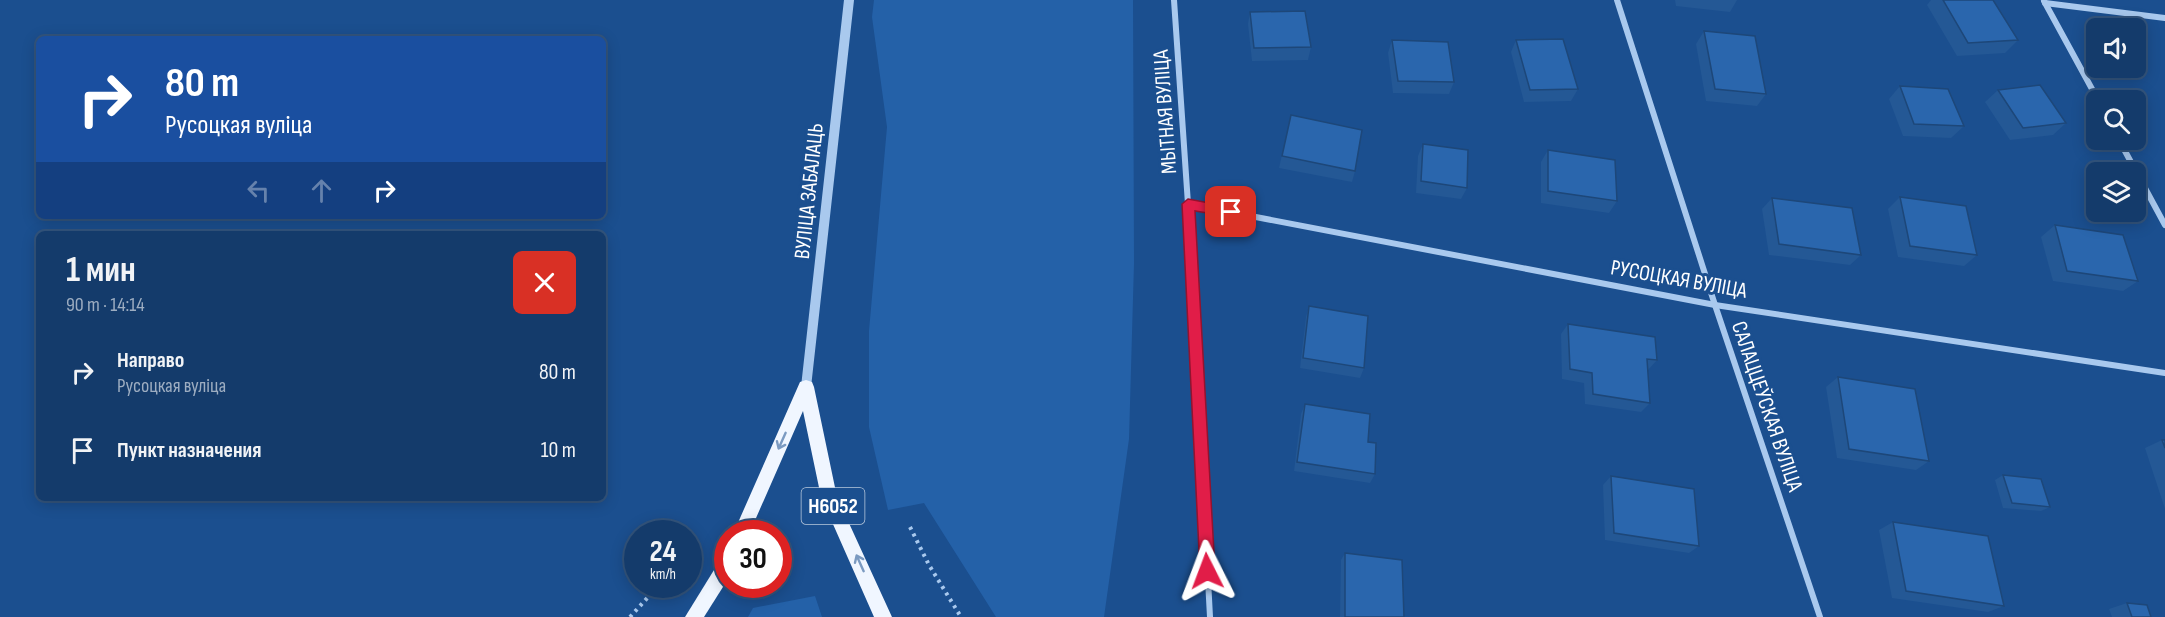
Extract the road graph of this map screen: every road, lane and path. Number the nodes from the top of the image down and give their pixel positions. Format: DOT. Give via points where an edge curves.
graph roads {
  1 [pos="849,0"];
  2 [pos="1174,0"];
  3 [pos="1617,0"];
  4 [pos="2045,1"];
  5 [pos="2165,18"];
  6 [pos="2093,90"];
  7 [pos="2124,150"];
  8 [pos="1188,204"];
  9 [pos="2165,225"];
  10 [pos="1715,305"];
  11 [pos="2165,373"];
  12 [pos="806,387"];
  13 [pos="747,520"];
  14 [pos="910,527"];
  15 [pos="714,585"];
  16 [pos="647,598"];
  17 [pos="630,617"];
  18 [pos="694,617"];
  19 [pos="883,617"];
  20 [pos="961,617"];
  21 [pos="1210,617"];
  22 [pos="1820,617"];
  1 -- 12 [label="street, ВУЛІЦА ЗАБАЛАЦЬ / Н6052"];
  2 -- 8 [label="street, МЫТНАЯ ВУЛІЦА"];
  3 -- 10 [label="street, САЛАЦЦЕЎСКАЯ ВУЛІЦА"];
  4 -- 5 [label="street"];
  4 -- 6 [label="street"];
  7 -- 9 [label="street"];
  8 -- 10 [label="street, РУСОЦКАЯ ВУЛІЦА"];
  8 -- 21 [label="street, МЫТНАЯ ВУЛІЦА"];
  10 -- 11 [label="street, РУСОЦКАЯ ВУЛІЦА"];
  10 -- 22 [label="street, САЛАЦЦЕЎСКАЯ ВУЛІЦА"];
  12 -- 13 [label="main road, Н6052, one-way"];
  19 -- 12 [label="main road, Н6052, one-way" via="829,498"];
  14 -- 20 [label="path"];
  15 -- 18 [label="main road"];
  16 -- 17 [label="path"];
}
